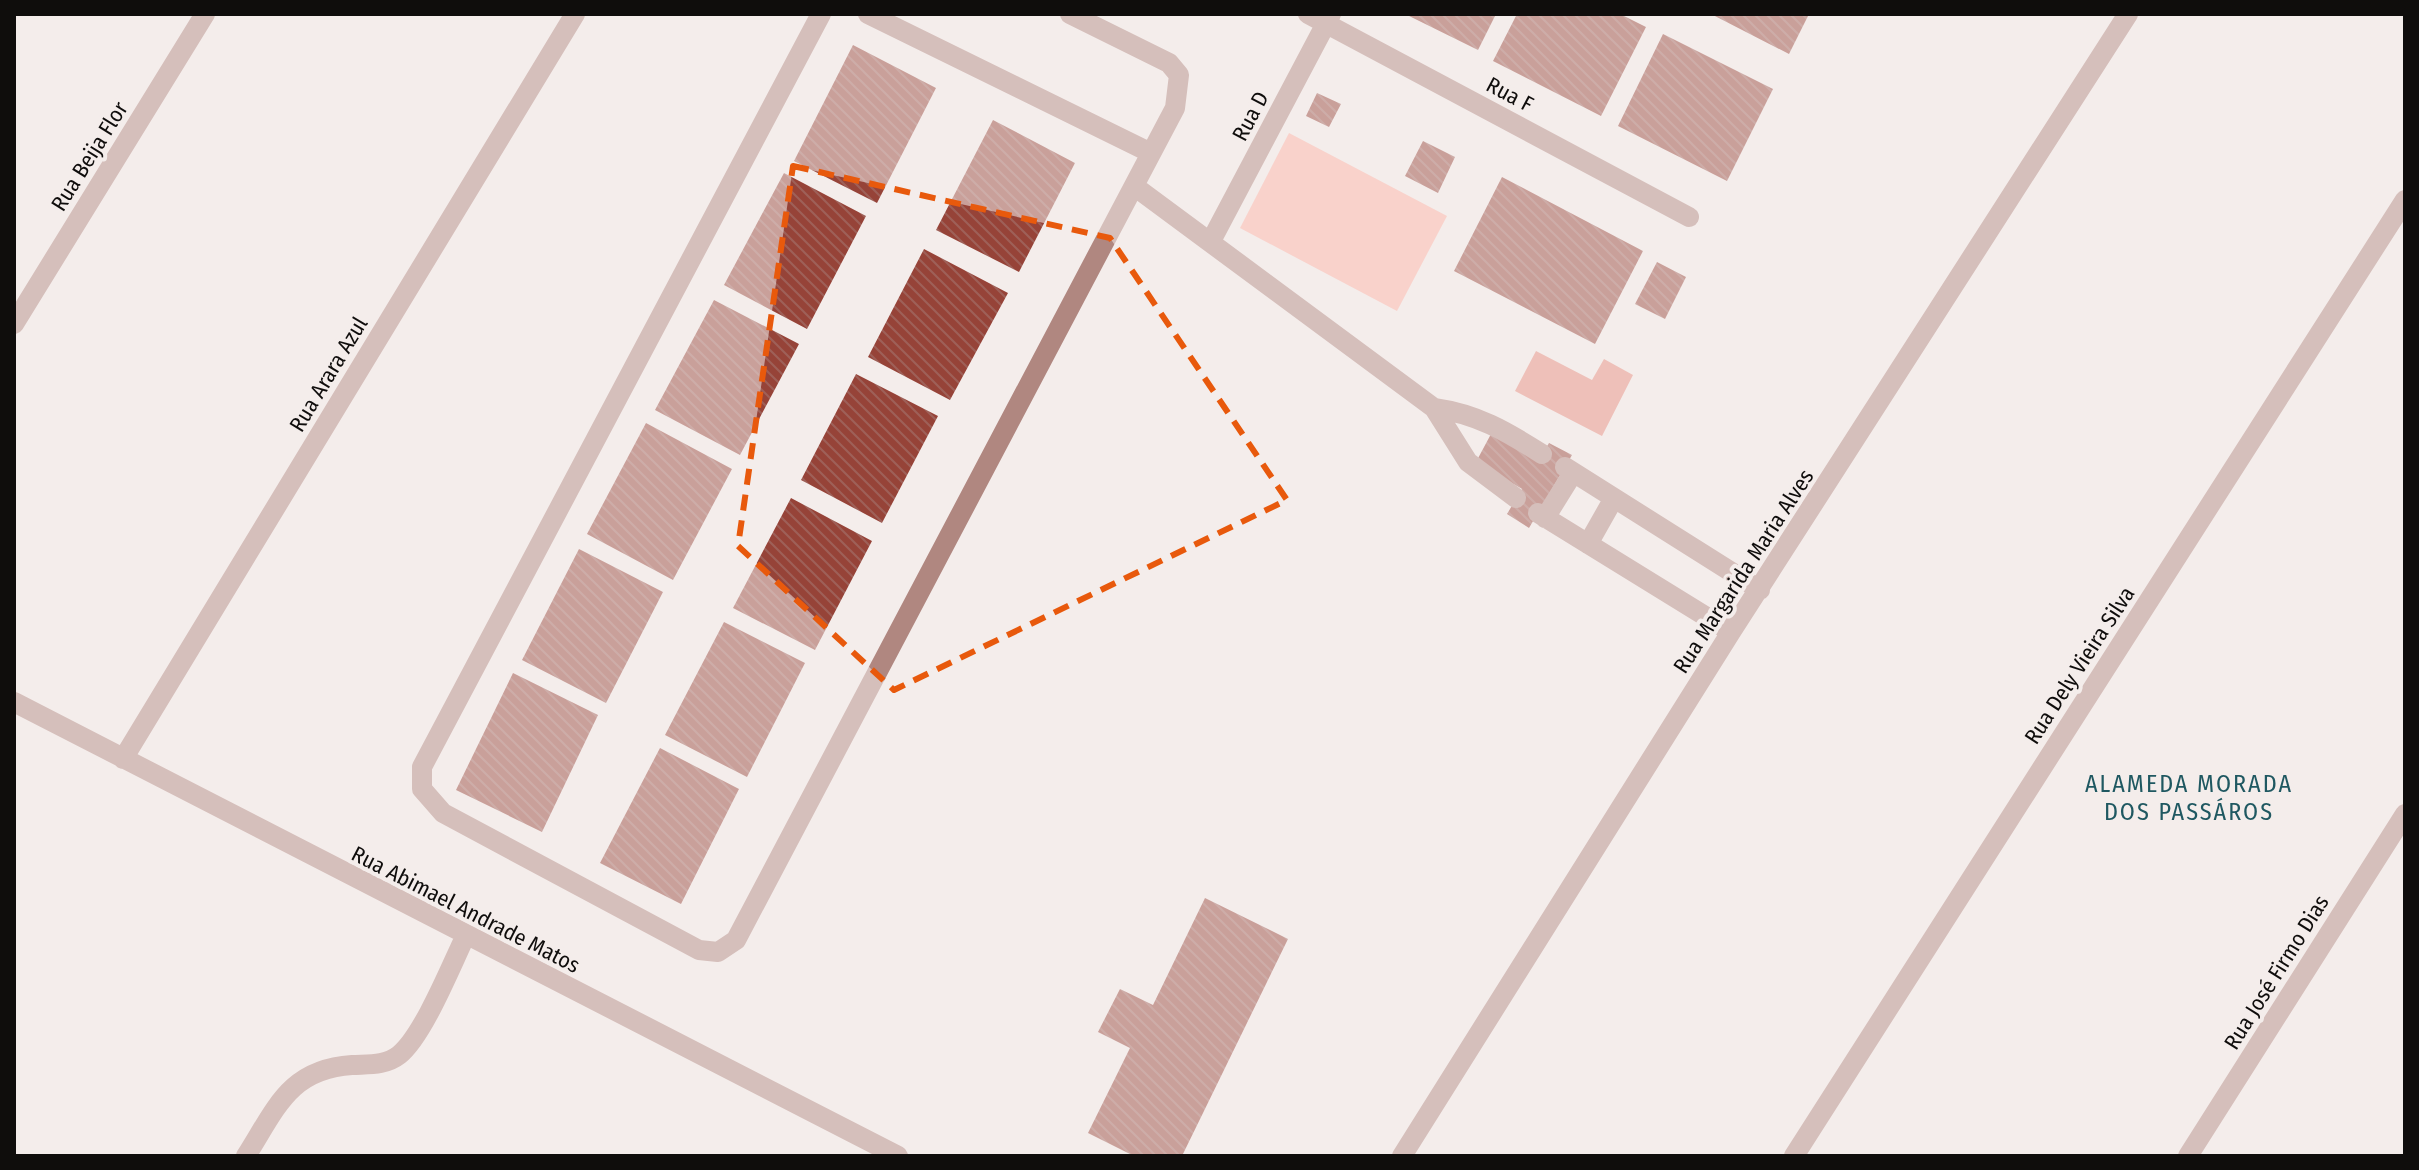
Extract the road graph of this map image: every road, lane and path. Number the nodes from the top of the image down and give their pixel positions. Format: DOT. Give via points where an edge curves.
graph roads {
  1 [pos="205,14"];
  2 [pos="575,14"];
  3 [pos="821,14"];
  4 [pos="868,14"];
  5 [pos="1070,14"];
  6 [pos="2128,14"];
  7 [pos="1322,17"];
  8 [pos="1151,153"];
  9 [pos="1134,186"];
  10 [pos="2405,200"];
  11 [pos="1689,217"];
  12 [pos="1211,241"];
  13 [pos="14,324"];
  14 [pos="1434,408"];
  15 [pos="1542,454"];
  16 [pos="1516,498"];
  17 [pos="1614,498"];
  18 [pos="1588,544"];
  19 [pos="1760,590"];
  20 [pos="1731,632"];
  21 [pos="14,702"];
  22 [pos="123,759"];
  23 [pos="2405,814"];
  24 [pos="465,937"];
  25 [pos="246,1156"];
  26 [pos="898,1156"];
  27 [pos="1402,1156"];
  28 [pos="1794,1156"];
  29 [pos="2188,1156"];
  1 -- 13 [label="street, Rua Beija Flor"];
  2 -- 22 [label="street, Rua Arara Azul"];
  3 -- 9 [label="street" via="422,767 422,789 443,813 699,950 718,952 736,940"];
  4 -- 8 [label="street"];
  5 -- 8 [label="street" via="1169,63 1179,75 1175,108"];
  6 -- 19 [label="street, Rua Margarida Maria Alves"];
  7 -- 11 [label="street, Rua F"];
  7 -- 12 [label="street, Rua D"];
  8 -- 9 [label="street"];
  9 -- 12 [label="street"];
  10 -- 28 [label="street, Rua Dely Vieira Silva"];
  12 -- 14 [label="street"];
  14 -- 15 [label="street" via="1470,413"];
  14 -- 16 [label="street" via="1468,462"];
  17 -- 18 [label="street"];
  17 -- 18 [label="street" via="1569,470 1542,515"];
  17 -- 19 [label="street"];
  18 -- 20 [label="street"];
  19 -- 20 [label="street, Rua Margarida Maria Alves"];
  20 -- 27 [label="street, Rua Margarida Maria Alves"];
  21 -- 22 [label="street, Rua Abimael Andrade Matos"];
  22 -- 24 [label="street, Rua Abimael Andrade Matos"];
  23 -- 29 [label="street, Rua José Firmo Dias"];
  24 -- 25 [label="street" via="421,1024 399,1055 377,1065 312,1071 288,1090"];
  24 -- 26 [label="street, Rua Abimael Andrade Matos"];
}
